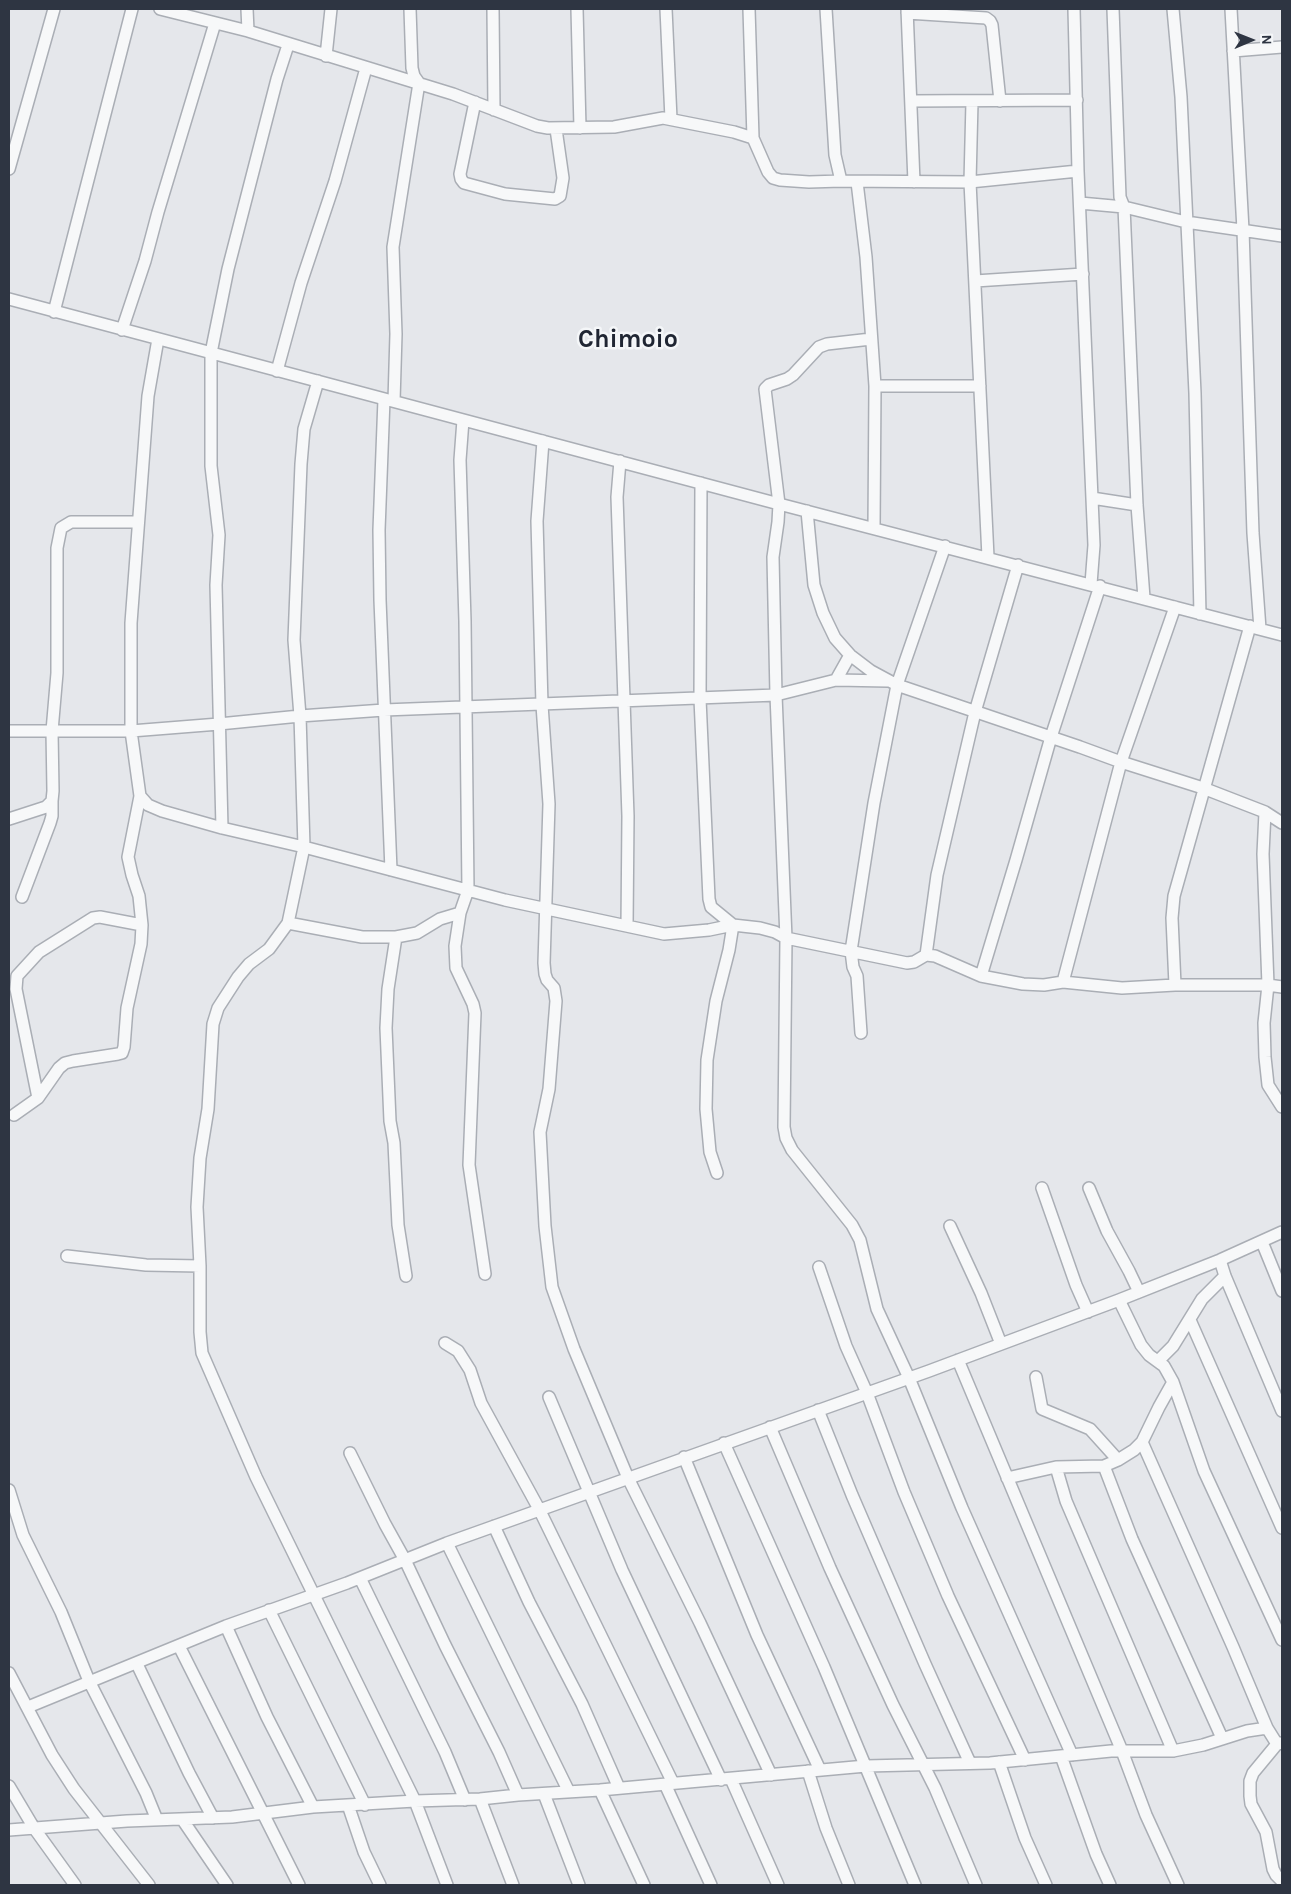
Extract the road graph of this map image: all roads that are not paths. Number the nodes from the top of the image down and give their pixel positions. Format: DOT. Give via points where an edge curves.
graph roads {
  1 [pos="54,9"];
  2 [pos="132,9"];
  3 [pos="160,9"];
  4 [pos="247,9"];
  5 [pos="331,9"];
  6 [pos="410,9"];
  7 [pos="493,9"];
  8 [pos="577,9"];
  9 [pos="666,9"];
  10 [pos="749,9"];
  11 [pos="826,9"];
  12 [pos="1074,9"];
  13 [pos="1113,9"];
  14 [pos="1173,9"];
  15 [pos="1231,9"];
  16 [pos="907,11"];
  17 [pos="215,23"];
  18 [pos="248,31"];
  19 [pos="288,44"];
  20 [pos="1282,48"];
  21 [pos="1233,51"];
  22 [pos="326,56"];
  23 [pos="366,68"];
  24 [pos="419,84"];
  25 [pos="1077,100"];
  26 [pos="910,101"];
  27 [pos="1000,101"];
  28 [pos="475,102"];
  29 [pos="972,102"];
  30 [pos="494,110"];
  31 [pos="671,119"];
  32 [pos="580,128"];
  33 [pos="556,129"];
  34 [pos="753,138"];
  35 [pos="9,169"];
  36 [pos="1078,171"];
  37 [pos="840,181"];
  38 [pos="857,182"];
  39 [pos="914,182"];
  40 [pos="970,182"];
  41 [pos="1080,203"];
  42 [pos="1124,207"];
  43 [pos="1186,222"];
  44 [pos="1243,230"];
  45 [pos="1282,236"];
  46 [pos="1083,274"];
  47 [pos="975,281"];
  48 [pos="9,299"];
  49 [pos="54,312"];
  50 [pos="122,330"];
  51 [pos="158,339"];
  52 [pos="871,339"];
  53 [pos="211,353"];
  54 [pos="277,371"];
  55 [pos="318,381"];
  56 [pos="875,386"];
  57 [pos="980,386"];
  58 [pos="389,400"];
  59 [pos="463,420"];
  60 [pos="543,441"];
  61 [pos="620,461"];
  62 [pos="701,483"];
  63 [pos="1092,498"];
  64 [pos="779,504"];
  65 [pos="1137,505"];
  66 [pos="808,511"];
  67 [pos="138,522"];
  68 [pos="874,528"];
  69 [pos="945,546"];
  70 [pos="988,557"];
  71 [pos="1018,565"];
  72 [pos="1095,585"];
  73 [pos="1144,598"];
  74 [pos="1175,607"];
  75 [pos="1200,614"];
  76 [pos="1255,628"];
  77 [pos="1282,635"];
  78 [pos="850,655"];
  79 [pos="836,680"];
  80 [pos="893,683"];
  81 [pos="776,695"];
  82 [pos="700,699"];
  83 [pos="624,700"];
  84 [pos="542,705"];
  85 [pos="465,707"];
  86 [pos="384,710"];
  87 [pos="975,712"];
  88 [pos="300,716"];
  89 [pos="220,724"];
  90 [pos="9,731"];
  91 [pos="52,731"];
  92 [pos="131,731"];
  93 [pos="1051,737"];
  94 [pos="1121,762"];
  95 [pos="1203,788"];
  96 [pos="140,796"];
  97 [pos="52,801"];
  98 [pos="1265,812"];
  99 [pos="9,819"];
  100 [pos="1282,823"];
  101 [pos="222,828"];
  102 [pos="304,847"];
  103 [pos="391,870"];
  104 [pos="468,890"];
  105 [pos="22,897"];
  106 [pos="546,909"];
  107 [pos="460,913"];
  108 [pos="288,922"];
  109 [pos="142,925"];
  110 [pos="733,925"];
  111 [pos="627,926"];
  112 [pos="396,937"];
  113 [pos="786,938"];
  114 [pos="851,952"];
  115 [pos="926,955"];
  116 [pos="981,976"];
  117 [pos="1063,982"];
  118 [pos="1175,985"];
  119 [pos="1268,985"];
  120 [pos="1282,987"];
  121 [pos="861,1033"];
  122 [pos="38,1098"];
  123 [pos="1282,1107"];
  124 [pos="14,1115"];
  125 [pos="717,1173"];
  126 [pos="1042,1188"];
  127 [pos="1089,1188"];
  128 [pos="950,1226"];
  129 [pos="1282,1232"];
  130 [pos="1262,1242"];
  131 [pos="67,1256"];
  132 [pos="1220,1260"];
  133 [pos="200,1266"];
  134 [pos="819,1266"];
  135 [pos="485,1274"];
  136 [pos="406,1276"];
  137 [pos="1225,1276"];
  138 [pos="1282,1291"];
  139 [pos="1139,1292"];
  140 [pos="1119,1300"];
  141 [pos="1088,1312"];
  142 [pos="1190,1320"];
  143 [pos="444,1343"];
  144 [pos="1001,1344"];
  145 [pos="958,1360"];
  146 [pos="1158,1360"];
  147 [pos="1036,1376"];
  148 [pos="909,1378"];
  149 [pos="1173,1382"];
  150 [pos="867,1393"];
  151 [pos="549,1397"];
  152 [pos="818,1410"];
  153 [pos="1282,1411"];
  154 [pos="770,1427"];
  155 [pos="1142,1442"];
  156 [pos="724,1443"];
  157 [pos="350,1453"];
  158 [pos="684,1457"];
  159 [pos="1118,1460"];
  160 [pos="1104,1466"];
  161 [pos="1056,1467"];
  162 [pos="628,1478"];
  163 [pos="1007,1478"];
  164 [pos="9,1490"];
  165 [pos="588,1492"];
  166 [pos="539,1509"];
  167 [pos="1282,1525"];
  168 [pos="494,1526"];
  169 [pos="447,1543"];
  170 [pos="405,1560"];
  171 [pos="360,1578"];
  172 [pos="314,1595"];
  173 [pos="269,1610"];
  174 [pos="226,1626"];
  175 [pos="1282,1640"];
  176 [pos="180,1646"];
  177 [pos="137,1664"];
  178 [pos="9,1673"];
  179 [pos="89,1681"];
  180 [pos="28,1707"];
  181 [pos="1267,1728"];
  182 [pos="1222,1738"];
  183 [pos="1280,1744"];
  184 [pos="1122,1751"];
  185 [pos="1173,1751"];
  186 [pos="1066,1755"];
  187 [pos="1025,1760"];
  188 [pos="999,1762"];
  189 [pos="970,1763"];
  190 [pos="924,1765"];
  191 [pos="866,1766"];
  192 [pos="820,1770"];
  193 [pos="808,1771"];
  194 [pos="771,1775"];
  195 [pos="726,1779"];
  196 [pos="669,1783"];
  197 [pos="9,1786"];
  198 [pos="619,1788"];
  199 [pos="600,1790"];
  200 [pos="569,1792"];
  201 [pos="544,1794"];
  202 [pos="518,1795"];
  203 [pos="480,1799"];
  204 [pos="465,1800"];
  205 [pos="415,1801"];
  206 [pos="348,1805"];
  207 [pos="365,1805"];
  208 [pos="313,1808"];
  209 [pos="262,1813"];
  210 [pos="213,1818"];
  211 [pos="182,1819"];
  212 [pos="157,1820"];
  213 [pos="102,1824"];
  214 [pos="34,1828"];
  215 [pos="9,1830"];
  216 [pos="1282,1880"];
  217 [pos="75,1885"];
  218 [pos="149,1885"];
  219 [pos="227,1885"];
  220 [pos="299,1885"];
  221 [pos="380,1885"];
  222 [pos="447,1885"];
  223 [pos="513,1885"];
  224 [pos="579,1885"];
  225 [pos="644,1885"];
  226 [pos="711,1885"];
  227 [pos="778,1885"];
  228 [pos="849,1885"];
  229 [pos="914,1885"];
  230 [pos="976,1885"];
  231 [pos="1046,1885"];
  232 [pos="1110,1885"];
  233 [pos="1178,1885"];
  1 -- 35 [label="street"];
  2 -- 49 [label="street"];
  3 -- 17 [label="street"];
  4 -- 18 [label="street"];
  5 -- 22 [label="street"];
  6 -- 24 [label="street" via="412,68"];
  7 -- 30 [label="street"];
  8 -- 32 [label="street"];
  9 -- 31 [label="street"];
  10 -- 34 [label="street"];
  11 -- 37 [label="street" via="835,155"];
  12 -- 25 [label="street"];
  13 -- 42 [label="street" via="1120,197"];
  14 -- 43 [label="street" via="1181,97"];
  15 -- 21 [label="street"];
  16 -- 26 [label="street"];
  16 -- 27 [label="street" via="990,21"];
  17 -- 18 [label="street"];
  17 -- 50 [label="street"];
  18 -- 19 [label="street"];
  19 -- 22 [label="street"];
  19 -- 53 [label="street" via="228,269"];
  20 -- 21 [label="street"];
  21 -- 44 [label="street"];
  22 -- 23 [label="street"];
  23 -- 24 [label="street"];
  23 -- 54 [label="street"];
  24 -- 28 [label="street"];
  24 -- 58 [label="street" via="394,247 396,334"];
  25 -- 27 [label="street"];
  25 -- 36 [label="street"];
  26 -- 29 [label="street"];
  26 -- 39 [label="street"];
  27 -- 29 [label="street"];
  28 -- 30 [label="street"];
  28 -- 33 [label="street" via="460,174 464,183 505,194 554,200 560,196 562,187"];
  29 -- 40 [label="street"];
  30 -- 33 [label="street" via="537,126"];
  31 -- 32 [label="street"];
  31 -- 34 [label="street"];
  32 -- 33 [label="street"];
  34 -- 37 [label="street" via="773,178"];
  36 -- 40 [label="street"];
  36 -- 41 [label="street"];
  37 -- 38 [label="street"];
  38 -- 39 [label="street"];
  38 -- 52 [label="street"];
  39 -- 40 [label="street"];
  40 -- 47 [label="street"];
  41 -- 42 [label="street"];
  41 -- 46 [label="street"];
  42 -- 43 [label="street"];
  42 -- 65 [label="street"];
  43 -- 44 [label="street"];
  43 -- 75 [label="street" via="1195,393"];
  44 -- 45 [label="street"];
  44 -- 76 [label="street"];
  46 -- 47 [label="street"];
  46 -- 63 [label="street"];
  47 -- 57 [label="street"];
  48 -- 49 [label="street"];
  49 -- 50 [label="street"];
  50 -- 51 [label="street"];
  51 -- 53 [label="street"];
  51 -- 67 [label="street" via="148,396"];
  52 -- 56 [label="street"];
  52 -- 64 [label="street" via="827,344 793,375 765,389"];
  53 -- 54 [label="street"];
  53 -- 89 [label="street" via="211,466 219,535 216,585"];
  54 -- 55 [label="street"];
  55 -- 58 [label="street"];
  55 -- 88 [label="street" via="304,429 301,464 294,640"];
  56 -- 57 [label="street"];
  56 -- 68 [label="street"];
  57 -- 70 [label="street"];
  58 -- 59 [label="street"];
  58 -- 86 [label="street" via="379,530"];
  59 -- 60 [label="street"];
  59 -- 85 [label="street" via="460,460"];
  60 -- 61 [label="street"];
  60 -- 84 [label="street" via="537,521"];
  61 -- 62 [label="street"];
  61 -- 83 [label="street" via="617,502"];
  62 -- 64 [label="street"];
  62 -- 82 [label="street"];
  63 -- 65 [label="street"];
  63 -- 72 [label="street"];
  64 -- 66 [label="street"];
  64 -- 81 [label="street" via="773,557"];
  65 -- 73 [label="street"];
  66 -- 68 [label="street"];
  66 -- 78 [label="street" via="814,585 835,638"];
  67 -- 91 [label="street" via="71,522 61,528 57,548 57,673"];
  67 -- 92 [label="street" via="131,622"];
  68 -- 69 [label="street"];
  69 -- 70 [label="street"];
  69 -- 80 [label="street"];
  70 -- 71 [label="street"];
  71 -- 72 [label="street"];
  71 -- 87 [label="street"];
  72 -- 73 [label="street"];
  72 -- 93 [label="street"];
  73 -- 74 [label="street"];
  74 -- 75 [label="street"];
  74 -- 94 [label="street"];
  75 -- 76 [label="street"];
  76 -- 77 [label="street"];
  76 -- 95 [label="street"];
  78 -- 79 [label="street"];
  78 -- 80 [label="street"];
  79 -- 80 [label="street"];
  79 -- 81 [label="street"];
  80 -- 87 [label="street"];
  80 -- 114 [label="street"];
  81 -- 82 [label="street"];
  81 -- 113 [label="street"];
  82 -- 83 [label="street"];
  82 -- 110 [label="street" via="709,899 715,912"];
  83 -- 84 [label="street"];
  83 -- 111 [label="street"];
  84 -- 85 [label="street"];
  84 -- 106 [label="street" via="549,804"];
  85 -- 86 [label="street"];
  85 -- 104 [label="street"];
  86 -- 88 [label="street"];
  86 -- 103 [label="street"];
  87 -- 93 [label="street"];
  87 -- 115 [label="street" via="937,875"];
  88 -- 89 [label="street"];
  88 -- 102 [label="street"];
  89 -- 92 [label="street"];
  89 -- 101 [label="street"];
  90 -- 91 [label="street"];
  91 -- 92 [label="street"];
  91 -- 97 [label="street"];
  92 -- 96 [label="street"];
  93 -- 94 [label="street"];
  93 -- 116 [label="street"];
  94 -- 95 [label="street"];
  94 -- 117 [label="street"];
  95 -- 98 [label="street"];
  95 -- 118 [label="street" via="1174,896"];
  96 -- 101 [label="street" via="148,805 162,811"];
  96 -- 109 [label="street" via="128,857 139,896"];
  97 -- 99 [label="street" via="46,808"];
  97 -- 105 [label="street" via="50,823"];
  98 -- 100 [label="street"];
  98 -- 119 [label="street" via="1262,854"];
  101 -- 102 [label="street"];
  102 -- 103 [label="street"];
  102 -- 108 [label="street"];
  103 -- 104 [label="street"];
  104 -- 106 [label="street"];
  104 -- 107 [label="street"];
  106 -- 111 [label="street"];
  106 -- 162 [label="street" via="545,968 556,1001 549,1089 540,1132 552,1287"];
  107 -- 112 [label="street" via="440,919 417,933"];
  107 -- 135 [label="street" via="455,946 456,968 475,1013 470,1164"];
  108 -- 112 [label="street" via="362,937"];
  108 -- 133 [label="street" via="269,949 238,977 218,1008 213,1024 197,1207"];
  109 -- 122 [label="street" via="122,1053 65,1063"];
  109 -- 122 [label="street" via="93,918 39,952 17,976 16,989"];
  110 -- 111 [label="street" via="664,934"];
  110 -- 113 [label="street" via="760,928"];
  110 -- 125 [label="street" via="707,1060 709,1143"];
  112 -- 136 [label="street" via="386,1028 398,1225"];
  113 -- 114 [label="street"];
  113 -- 148 [label="street" via="783,1114 786,1138 860,1240 877,1309"];
  114 -- 115 [label="street" via="907,963"];
  114 -- 121 [label="street" via="857,976"];
  115 -- 116 [label="street"];
  116 -- 117 [label="street" via="1023,984"];
  117 -- 118 [label="street" via="1122,988"];
  118 -- 119 [label="street"];
  119 -- 120 [label="street"];
  119 -- 123 [label="street" via="1264,1023 1268,1085"];
  122 -- 124 [label="street"];
  126 -- 141 [label="street"];
  127 -- 139 [label="street"];
  128 -- 144 [label="street"];
  129 -- 130 [label="street"];
  130 -- 132 [label="street"];
  130 -- 138 [label="street"];
  131 -- 133 [label="street" via="146,1265"];
  132 -- 137 [label="street"];
  132 -- 139 [label="street"];
  133 -- 172 [label="street" via="202,1353 256,1477"];
  134 -- 150 [label="street" via="846,1346"];
  137 -- 142 [label="street" via="1202,1299"];
  137 -- 153 [label="street"];
  139 -- 140 [label="street"];
  140 -- 141 [label="street"];
  140 -- 146 [label="street" via="1141,1345"];
  141 -- 144 [label="street"];
  142 -- 146 [label="street" via="1173,1346"];
  142 -- 167 [label="street"];
  143 -- 166 [label="street" via="458,1350 470,1370 481,1403"];
  144 -- 145 [label="street"];
  145 -- 148 [label="street"];
  145 -- 163 [label="street"];
  146 -- 149 [label="street"];
  147 -- 159 [label="street" via="1042,1410 1090,1429"];
  148 -- 150 [label="street"];
  148 -- 186 [label="street"];
  149 -- 155 [label="street"];
  149 -- 175 [label="street" via="1204,1471"];
  150 -- 152 [label="street"];
  150 -- 187 [label="street" via="948,1596"];
  151 -- 165 [label="street"];
  152 -- 154 [label="street"];
  152 -- 189 [label="street"];
  154 -- 156 [label="street"];
  154 -- 190 [label="street" via="830,1568"];
  155 -- 159 [label="street"];
  155 -- 181 [label="street"];
  156 -- 158 [label="street"];
  156 -- 191 [label="street"];
  157 -- 170 [label="street"];
  158 -- 162 [label="street"];
  158 -- 192 [label="street" via="757,1635"];
  159 -- 160 [label="street"];
  160 -- 161 [label="street"];
  160 -- 182 [label="street" via="1132,1539"];
  161 -- 163 [label="street"];
  161 -- 185 [label="street" via="1066,1501"];
  162 -- 165 [label="street"];
  162 -- 194 [label="street"];
  163 -- 184 [label="street"];
  164 -- 179 [label="street" via="23,1536 61,1612"];
  165 -- 166 [label="street"];
  165 -- 195 [label="street" via="622,1570"];
  166 -- 168 [label="street"];
  166 -- 196 [label="street"];
  168 -- 169 [label="street"];
  168 -- 198 [label="street" via="582,1704"];
  169 -- 170 [label="street"];
  169 -- 200 [label="street"];
  170 -- 171 [label="street"];
  170 -- 202 [label="street"];
  171 -- 172 [label="street"];
  171 -- 204 [label="street"];
  172 -- 173 [label="street"];
  172 -- 205 [label="street"];
  173 -- 174 [label="street"];
  173 -- 207 [label="street"];
  174 -- 176 [label="street"];
  174 -- 208 [label="street"];
  176 -- 177 [label="street"];
  176 -- 209 [label="street"];
  177 -- 179 [label="street"];
  177 -- 210 [label="street"];
  178 -- 180 [label="street"];
  179 -- 180 [label="street"];
  179 -- 212 [label="street"];
  180 -- 213 [label="street" via="52,1755"];
  181 -- 182 [label="street"];
  181 -- 183 [label="street"];
  182 -- 185 [label="street"];
  183 -- 216 [label="street" via="1253,1774 1250,1796 1266,1832 1273,1869"];
  184 -- 185 [label="street"];
  184 -- 186 [label="street"];
  184 -- 233 [label="street" via="1146,1815"];
  186 -- 187 [label="street"];
  186 -- 232 [label="street" via="1096,1854"];
  187 -- 188 [label="street"];
  188 -- 189 [label="street"];
  188 -- 231 [label="street" via="1025,1838"];
  189 -- 190 [label="street"];
  190 -- 191 [label="street"];
  190 -- 230 [label="street"];
  191 -- 192 [label="street"];
  191 -- 229 [label="street"];
  192 -- 193 [label="street"];
  193 -- 194 [label="street"];
  193 -- 228 [label="street"];
  194 -- 195 [label="street"];
  195 -- 196 [label="street"];
  195 -- 227 [label="street"];
  196 -- 198 [label="street"];
  196 -- 226 [label="street"];
  197 -- 214 [label="street"];
  198 -- 199 [label="street"];
  199 -- 200 [label="street"];
  199 -- 225 [label="street"];
  200 -- 201 [label="street"];
  201 -- 202 [label="street"];
  201 -- 224 [label="street"];
  202 -- 203 [label="street"];
  203 -- 204 [label="street"];
  203 -- 223 [label="street"];
  204 -- 205 [label="street"];
  205 -- 207 [label="street"];
  205 -- 222 [label="street"];
  206 -- 207 [label="street"];
  206 -- 208 [label="street"];
  206 -- 221 [label="street" via="364,1852"];
  208 -- 209 [label="street"];
  209 -- 210 [label="street"];
  209 -- 220 [label="street"];
  210 -- 211 [label="street"];
  211 -- 212 [label="street"];
  211 -- 219 [label="street"];
  212 -- 213 [label="street"];
  213 -- 214 [label="street"];
  213 -- 218 [label="street"];
  214 -- 215 [label="street"];
  214 -- 217 [label="street"];
}
